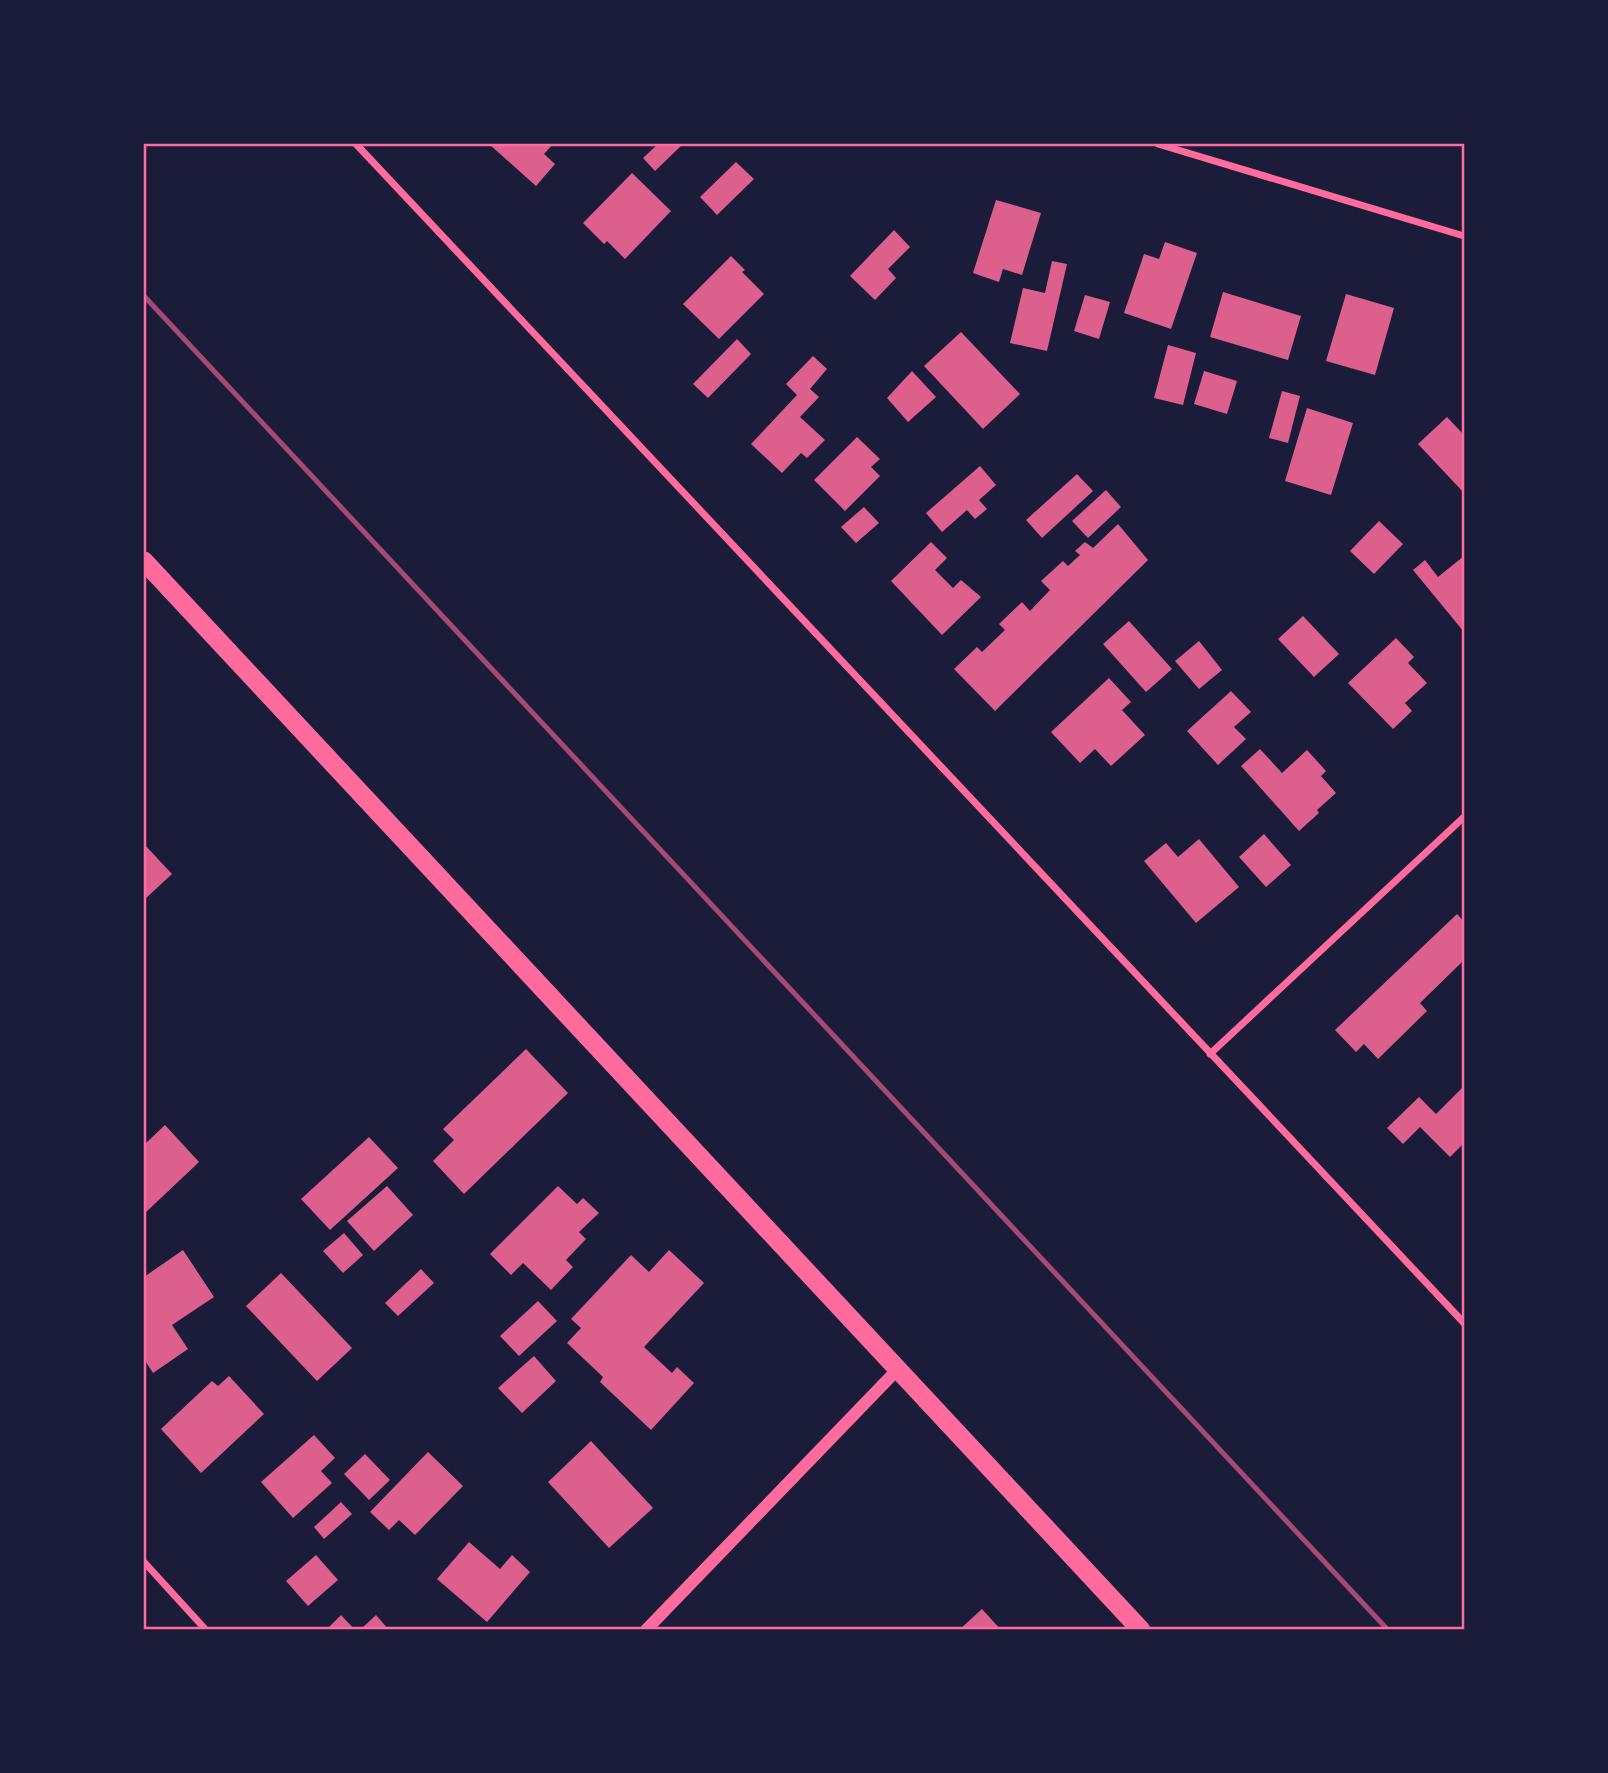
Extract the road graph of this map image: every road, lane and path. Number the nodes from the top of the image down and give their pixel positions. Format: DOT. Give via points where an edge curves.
graph roads {
  1 [pos="356,144"];
  2 [pos="1158,144"];
  3 [pos="1465,236"];
  4 [pos="144,561"];
  5 [pos="1465,817"];
  6 [pos="1210,1054"];
  7 [pos="1465,1323"];
  8 [pos="897,1370"];
  9 [pos="144,1562"];
  10 [pos="206,1629"];
  11 [pos="646,1629"];
  12 [pos="1141,1629"];
  1 -- 6 [label="street"];
  2 -- 3 [label="street"];
  4 -- 8 [label="highway"];
  5 -- 6 [label="street"];
  6 -- 7 [label="street"];
  8 -- 11 [label="street"];
  8 -- 12 [label="highway"];
  9 -- 10 [label="street"];
}
